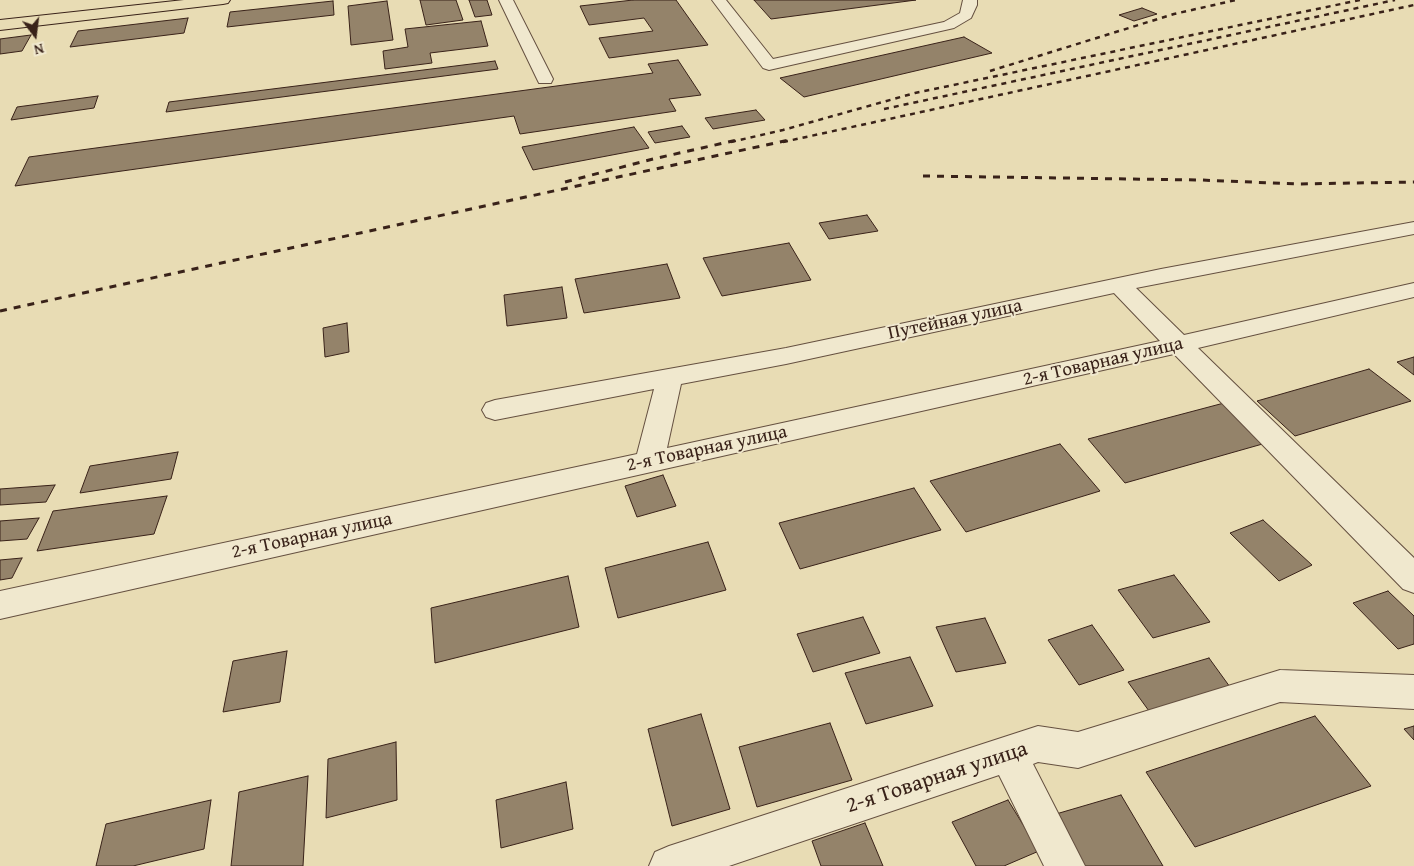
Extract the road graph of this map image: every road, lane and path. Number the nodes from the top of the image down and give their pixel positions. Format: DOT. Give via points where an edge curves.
graph roads {
  1 [pos="223,0"];
  2 [pos="506,0"];
  3 [pos="719,0"];
  4 [pos="970,0"];
  5 [pos="0,25"];
  6 [pos="545,79"];
  7 [pos="1414,228"];
  8 [pos="1390,232"];
  9 [pos="1414,249"];
  10 [pos="1119,285"];
  11 [pos="1414,290"];
  12 [pos="1179,345"];
  13 [pos="670,377"];
  14 [pos="495,410"];
  15 [pos="648,462"];
  16 [pos="1414,579"];
  17 [pos="0,605"];
  18 [pos="1414,692"];
  19 [pos="1009,755"];
  20 [pos="669,866"];
  21 [pos="1065,866"];
  1 -- 5 [label="main road"];
  2 -- 6 [label="street"];
  3 -- 4 [label="street" via="769,65 949,25 966,15"];
  7 -- 8 [label="street, Путейная улица"];
  8 -- 9 [label="street"];
  8 -- 10 [label="street, Путейная улица"];
  10 -- 12 [label="street"];
  10 -- 13 [label="street, Путейная улица" via="786,356"];
  11 -- 12 [label="street, 2-я Товарная улица"];
  12 -- 15 [label="street, 2-я Товарная улица"];
  12 -- 16 [label="street"];
  13 -- 14 [label="street, Путейная улица"];
  13 -- 15 [label="street"];
  15 -- 17 [label="street, 2-я Товарная улица"];
  18 -- 19 [label="street, 2-я Товарная улица" via="1280,686 1078,750 1038,744"];
  19 -- 20 [label="street, 2-я Товарная улица"];
  19 -- 21 [label="street"];
}
